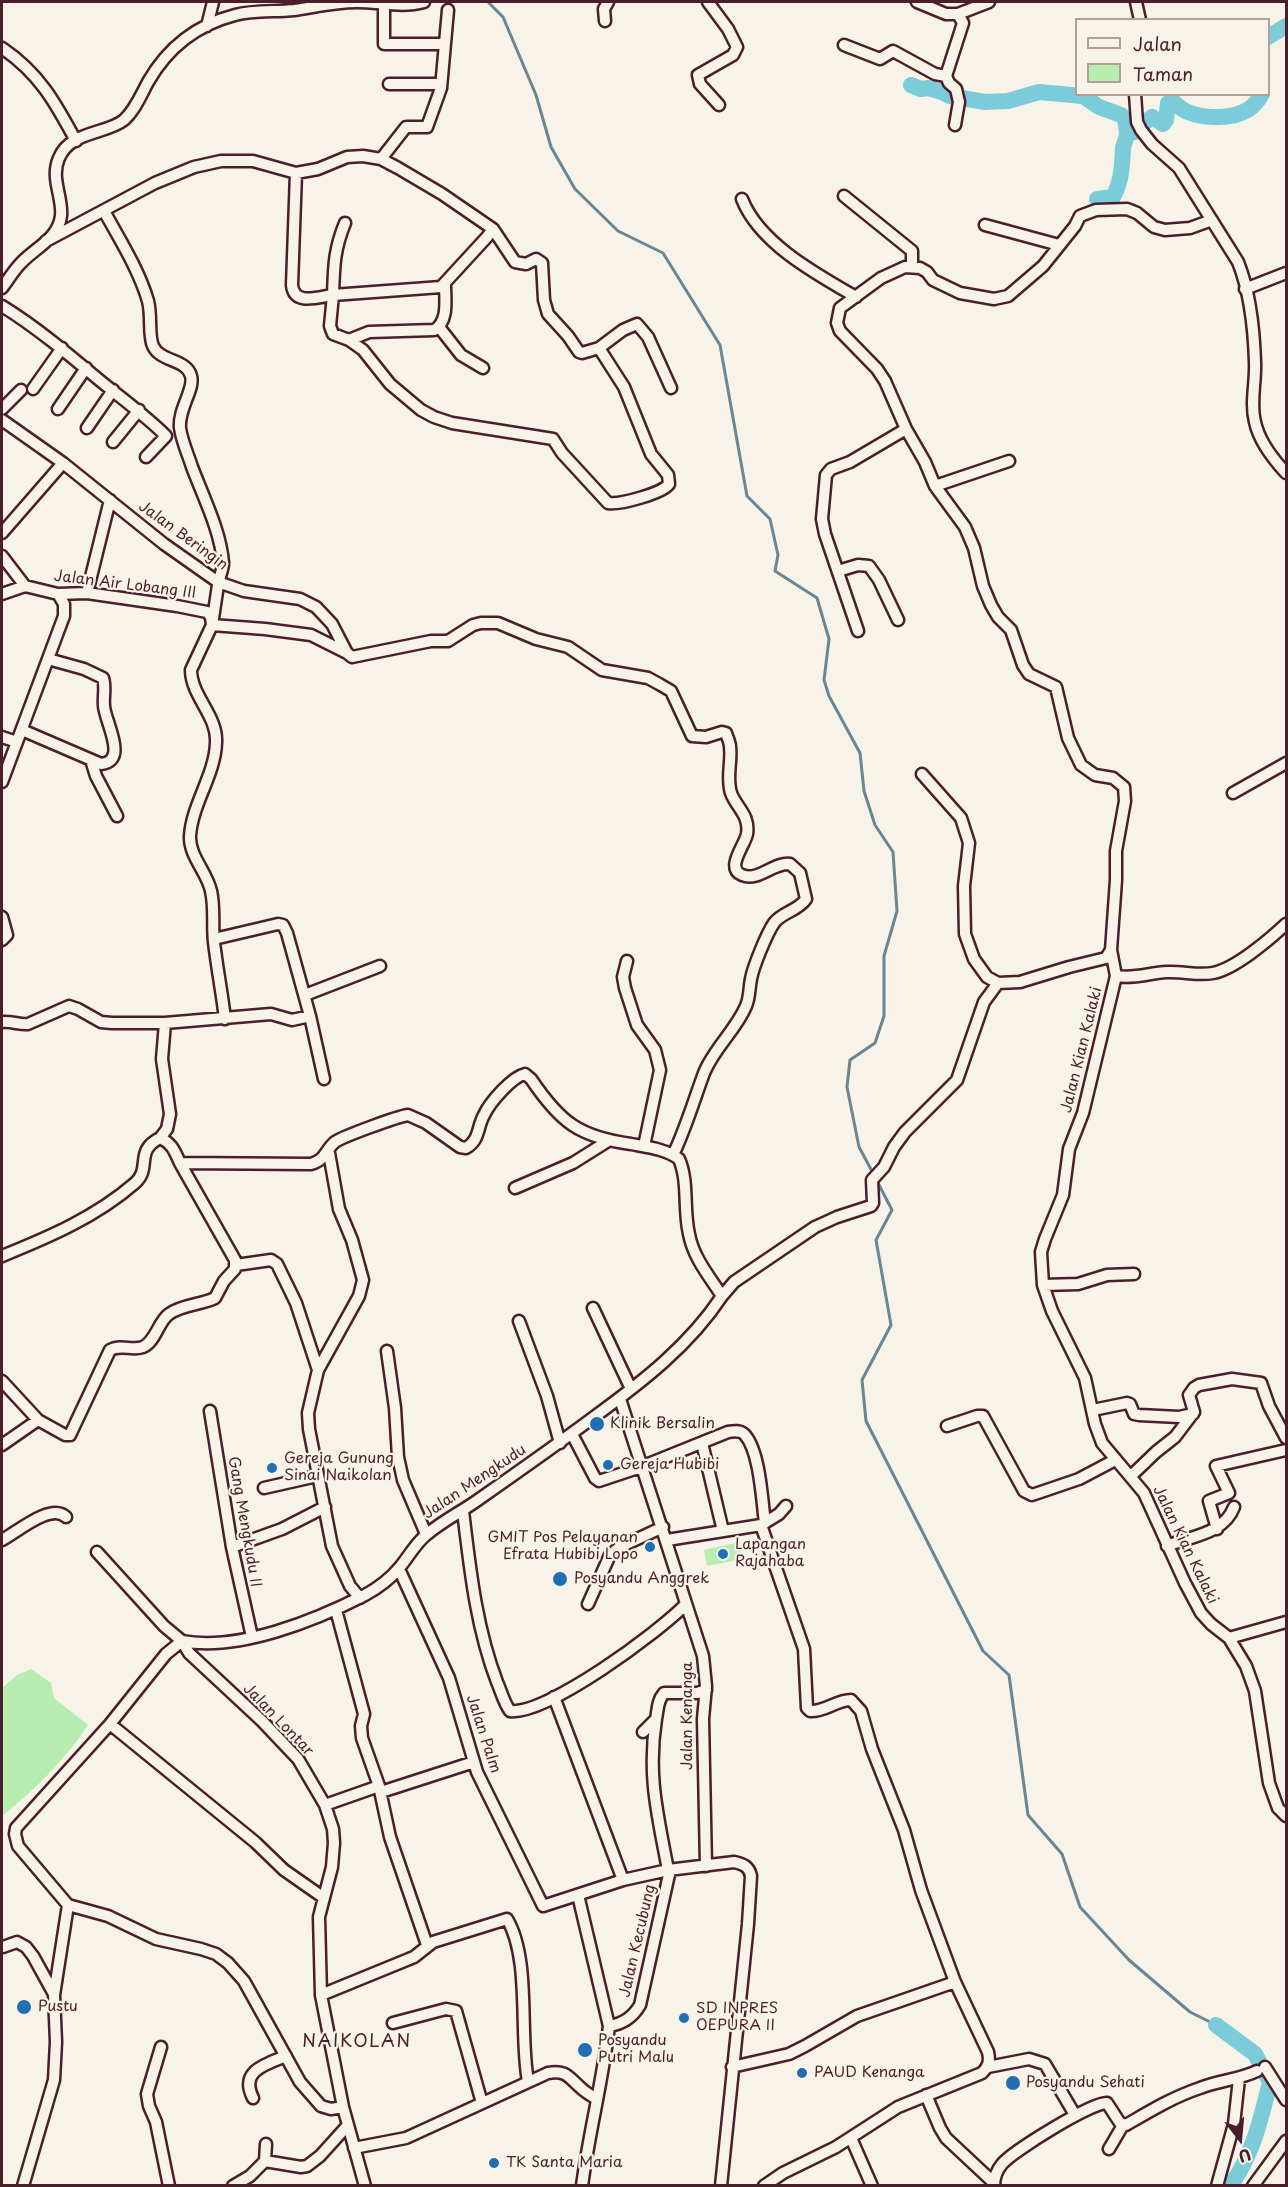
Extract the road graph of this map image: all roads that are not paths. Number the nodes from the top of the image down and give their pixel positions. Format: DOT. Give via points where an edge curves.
graph roads {
  1 [pos="213,2"];
  2 [pos="424,2"];
  3 [pos="608,2"];
  4 [pos="708,2"];
  5 [pos="917,2"];
  6 [pos="989,2"];
  7 [pos="1136,2"];
  8 [pos="384,4"];
  9 [pos="448,10"];
  10 [pos="958,14"];
  11 [pos="1140,18"];
  12 [pos="605,21"];
  13 [pos="207,26"];
  14 [pos="445,44"];
  15 [pos="844,45"];
  16 [pos="2,48"];
  17 [pos="946,76"];
  18 [pos="389,84"];
  19 [pos="441,84"];
  20 [pos="1135,96"];
  21 [pos="719,105"];
  22 [pos="955,124"];
  23 [pos="76,141"];
  24 [pos="381,159"];
  25 [pos="296,173"];
  26 [pos="844,196"];
  27 [pos="742,199"];
  28 [pos="104,211"];
  29 [pos="1212,220"];
  30 [pos="345,223"];
  31 [pos="985,225"];
  32 [pos="493,229"];
  33 [pos="46,241"];
  34 [pos="1059,245"];
  35 [pos="912,266"];
  36 [pos="1287,273"];
  37 [pos="445,285"];
  38 [pos="2,288"];
  39 [pos="1245,289"];
  40 [pos="333,296"];
  41 [pos="856,297"];
  42 [pos="2,306"];
  43 [pos="439,327"];
  44 [pos="349,340"];
  45 [pos="62,348"];
  46 [pos="599,348"];
  47 [pos="86,368"];
  48 [pos="483,368"];
  49 [pos="671,388"];
  50 [pos="33,389"];
  51 [pos="21,390"];
  52 [pos="113,390"];
  53 [pos="2,409"];
  54 [pos="58,410"];
  55 [pos="139,410"];
  56 [pos="2,420"];
  57 [pos="87,428"];
  58 [pos="906,429"];
  59 [pos="113,442"];
  60 [pos="146,457"];
  61 [pos="1009,461"];
  62 [pos="63,463"];
  63 [pos="1287,472"];
  64 [pos="935,486"];
  65 [pos="110,500"];
  66 [pos="2,533"];
  67 [pos="2,556"];
  68 [pos="838,571"];
  69 [pos="218,582"];
  70 [pos="25,586"];
  71 [pos="87,593"];
  72 [pos="2,594"];
  73 [pos="58,594"];
  74 [pos="898,621"];
  75 [pos="212,625"];
  76 [pos="858,631"];
  77 [pos="347,653"];
  78 [pos="48,659"];
  79 [pos="22,730"];
  80 [pos="2,737"];
  81 [pos="17,742"];
  82 [pos="91,760"];
  83 [pos="1287,763"];
  84 [pos="922,774"];
  85 [pos="2,782"];
  86 [pos="1233,793"];
  87 [pos="117,816"];
  88 [pos="2,917"];
  89 [pos="1287,924"];
  90 [pos="214,939"];
  91 [pos="2,940"];
  92 [pos="1111,950"];
  93 [pos="627,961"];
  94 [pos="380,966"];
  95 [pos="1116,976"];
  96 [pos="998,983"];
  97 [pos="304,995"];
  98 [pos="310,1016"];
  99 [pos="225,1019"];
  100 [pos="2,1020"];
  101 [pos="165,1023"];
  102 [pos="324,1079"];
  103 [pos="160,1138"];
  104 [pos="608,1141"];
  105 [pos="644,1146"];
  106 [pos="328,1153"];
  107 [pos="673,1155"];
  108 [pos="180,1163"];
  109 [pos="514,1188"];
  110 [pos="2,1256"];
  111 [pos="236,1265"];
  112 [pos="1131,1275"];
  113 [pos="1043,1285"];
  114 [pos="722,1296"];
  115 [pos="593,1308"];
  116 [pos="519,1321"];
  117 [pos="387,1352"];
  118 [pos="318,1370"];
  119 [pos="2,1381"];
  120 [pos="631,1389"];
  121 [pos="620,1399"];
  122 [pos="1093,1410"];
  123 [pos="210,1411"];
  124 [pos="1193,1414"];
  125 [pos="38,1420"];
  126 [pos="947,1426"];
  127 [pos="572,1434"];
  128 [pos="1287,1438"];
  129 [pos="560,1443"];
  130 [pos="702,1443"];
  131 [pos="2,1445"];
  132 [pos="1287,1450"];
  133 [pos="1115,1460"];
  134 [pos="641,1467"];
  135 [pos="317,1476"];
  136 [pos="1131,1476"];
  137 [pos="264,1488"];
  138 [pos="786,1506"];
  139 [pos="325,1507"];
  140 [pos="1234,1508"];
  141 [pos="463,1511"];
  142 [pos="66,1517"];
  143 [pos="763,1524"];
  144 [pos="663,1527"];
  145 [pos="1217,1529"];
  146 [pos="723,1531"];
  147 [pos="426,1534"];
  148 [pos="2,1540"];
  149 [pos="667,1540"];
  150 [pos="1167,1546"];
  151 [pos="232,1547"];
  152 [pos="97,1552"];
  153 [pos="399,1569"];
  154 [pos="360,1598"];
  155 [pos="588,1604"];
  156 [pos="686,1604"];
  157 [pos="336,1610"];
  158 [pos="1287,1622"];
  159 [pos="252,1637"];
  160 [pos="1229,1638"];
  161 [pos="182,1641"];
  162 [pos="706,1690"];
  163 [pos="555,1696"];
  164 [pos="657,1719"];
  165 [pos="110,1724"];
  166 [pos="643,1732"];
  167 [pos="474,1761"];
  168 [pos="380,1789"];
  169 [pos="326,1805"];
  170 [pos="1287,1816"];
  171 [pos="706,1866"];
  172 [pos="669,1870"];
  173 [pos="623,1880"];
  174 [pos="578,1895"];
  175 [pos="324,1898"];
  176 [pos="68,1905"];
  177 [pos="427,1946"];
  178 [pos="3,1947"];
  179 [pos="955,1982"];
  180 [pos="54,1995"];
  181 [pos="321,1995"];
  182 [pos="393,2024"];
  183 [pos="609,2026"];
  184 [pos="161,2047"];
  185 [pos="286,2056"];
  186 [pos="732,2067"];
  187 [pos="988,2067"];
  188 [pos="1239,2079"];
  189 [pos="528,2081"];
  190 [pos="1282,2084"];
  191 [pos="926,2095"];
  192 [pos="253,2098"];
  193 [pos="597,2099"];
  194 [pos="1287,2100"];
  195 [pos="482,2103"];
  196 [pos="343,2107"];
  197 [pos="1075,2115"];
  198 [pos="348,2125"];
  199 [pos="1123,2125"];
  200 [pos="851,2138"];
  201 [pos="1286,2143"];
  202 [pos="266,2144"];
  203 [pos="354,2148"];
  204 [pos="1109,2149"];
  205 [pos="265,2161"];
  206 [pos="994,2184"];
  207 [pos="23,2186"];
  208 [pos="170,2186"];
  209 [pos="233,2186"];
  210 [pos="365,2186"];
  211 [pos="582,2186"];
  212 [pos="721,2186"];
  213 [pos="765,2186"];
  214 [pos="872,2186"];
  215 [pos="1217,2186"];
  216 [pos="1253,2186"];
  1 -- 13 [label="street"];
  2 -- 8 [label="street"];
  3 -- 12 [label="street"];
  4 -- 21 [label="street" via="737,47 733,55 698,75 700,84"];
  5 -- 10 [label="street" via="946,14"];
  6 -- 10 [label="street"];
  7 -- 11 [label="street"];
  8 -- 13 [label="street" via="331,3 249,12"];
  8 -- 14 [label="street" via="384,45"];
  9 -- 14 [label="street"];
  10 -- 17 [label="street" via="963,23"];
  13 -- 23 [label="street" via="181,40 167,54 124,120"];
  14 -- 19 [label="street"];
  15 -- 17 [label="street" via="880,59 893,51"];
  16 -- 23 [label="street" via="24,65 54,99"];
  17 -- 22 [label="street" via="956,88 959,102"];
  18 -- 19 [label="street"];
  19 -- 24 [label="street" via="427,127 406,127"];
  20 -- 29 [label="street" via="1139,126 1179,168"];
  23 -- 33 [label="street" via="59,158 55,182 62,213 56,233"];
  24 -- 25 [label="street" via="347,157"];
  24 -- 32 [label="street"];
  25 -- 28 [label="street" via="253,161 212,162 155,183"];
  25 -- 40 [label="street" via="293,292 302,299"];
  26 -- 35 [label="street" via="912,250"];
  27 -- 41 [label="street" via="750,217 767,236 819,276"];
  28 -- 33 [label="street"];
  28 -- 69 [label="street" via="143,284 154,347 160,355 186,367 192,377 181,409 180,430 221,553 223,566"];
  29 -- 34 [label="street" via="1190,228 1165,230 1127,209 1096,210 1080,216"];
  29 -- 39 [label="street" via="1238,262"];
  30 -- 40 [label="street" via="335,251"];
  31 -- 34 [label="street"];
  32 -- 37 [label="street"];
  32 -- 46 [label="street" via="515,262 526,264 536,259 542,263 545,307 579,352"];
  33 -- 38 [label="street" via="21,263"];
  34 -- 35 [label="street" via="1043,266 1008,296 994,299 947,288"];
  35 -- 41 [label="street" via="881,278"];
  36 -- 39 [label="street"];
  37 -- 40 [label="street" via="430,290"];
  37 -- 43 [label="street"];
  39 -- 63 [label="street" via="1255,362 1254,420 1270,455"];
  40 -- 44 [label="street" via="331,332"];
  41 -- 58 [label="street" via="840,308 840,331 877,369"];
  42 -- 45 [label="street"];
  43 -- 44 [label="street" via="369,332"];
  43 -- 48 [label="street" via="461,355"];
  44 -- 46 [label="street" via="421,410 452,423 553,440 592,488 608,503 618,504 664,490 669,478 651,454 624,387"];
  45 -- 47 [label="street"];
  45 -- 50 [label="street"];
  46 -- 49 [label="street" via="637,324 648,337"];
  47 -- 52 [label="street"];
  47 -- 54 [label="street"];
  51 -- 53 [label="street"];
  52 -- 55 [label="street"];
  52 -- 57 [label="street"];
  55 -- 59 [label="street"];
  55 -- 60 [label="street" via="166,436"];
  56 -- 62 [label="street, Jalan Beringin"];
  58 -- 64 [label="street"];
  58 -- 68 [label="street" via="826,474 822,519"];
  61 -- 64 [label="street"];
  62 -- 65 [label="street, Jalan Beringin"];
  62 -- 66 [label="street"];
  64 -- 92 [label="street" via="968,533 983,586 998,617 1011,630 1023,665 1029,674 1056,687 1068,738 1081,765 1095,775 1113,778 1124,787"];
  65 -- 69 [label="street, Jalan Beringin"];
  65 -- 71 [label="street"];
  67 -- 70 [label="street"];
  68 -- 74 [label="street" via="869,566"];
  68 -- 76 [label="street"];
  69 -- 75 [label="street"];
  69 -- 77 [label="street, Jalan Beringin" via="309,603 332,624"];
  70 -- 72 [label="street"];
  70 -- 73 [label="street, Jalan Air Lobang III"];
  71 -- 73 [label="street, Jalan Air Lobang III"];
  71 -- 75 [label="street, Jalan Air Lobang III" via="201,610 211,616"];
  73 -- 78 [label="street" via="64,604 64,616"];
  75 -- 77 [label="street" via="311,635"];
  75 -- 90 [label="street" via="191,670 192,682 206,708 217,744 190,839 212,892"];
  77 -- 107 [label="street" via="356,657 448,641 473,625 498,623 568,647 602,670 648,678 659,684 671,691 692,736 726,733 730,746 729,787 744,813 747,828 736,869 745,876 756,875 780,864 790,864 800,873 806,899 773,925 751,980 745,1009 704,1072"];
  78 -- 79 [label="street"];
  78 -- 82 [label="street" via="100,675 104,680 104,706 115,754 107,763"];
  79 -- 81 [label="street"];
  79 -- 82 [label="street"];
  80 -- 81 [label="street"];
  81 -- 85 [label="street"];
  82 -- 87 [label="street"];
  83 -- 86 [label="street"];
  84 -- 96 [label="street" via="961,818 969,843 964,886 965,934 979,968"];
  88 -- 91 [label="street" via="7,935"];
  89 -- 95 [label="street" via="1222,971"];
  90 -- 97 [label="street" via="283,925"];
  90 -- 99 [label="street"];
  92 -- 95 [label="street"];
  92 -- 96 [label="street" via="1106,958 1045,976"];
  93 -- 105 [label="street" via="625,987 637,1025 655,1050 660,1070"];
  94 -- 97 [label="street"];
  95 -- 113 [label="street, Jalan Kian Kalaki" via="1083,1113 1069,1149 1063,1195 1041,1252"];
  96 -- 114 [label="street, Jalan Mengkudu" via="984,1002 957,1080 894,1147 872,1180 871,1206 815,1227 734,1282"];
  97 -- 98 [label="street"];
  98 -- 99 [label="street" via="292,1020 271,1014"];
  98 -- 102 [label="street"];
  99 -- 101 [label="street"];
  100 -- 101 [label="street" via="28,1024 69,1006 101,1022"];
  101 -- 103 [label="street" via="162,1059 170,1114"];
  103 -- 108 [label="street" via="172,1146"];
  103 -- 110 [label="street" via="146,1149 142,1173 135,1183 86,1218"];
  104 -- 105 [label="street"];
  104 -- 106 [label="street" via="589,1136 570,1124 525,1074 491,1103 480,1122 476,1140 466,1148 408,1115 336,1142"];
  104 -- 109 [label="street" via="573,1163"];
  105 -- 107 [label="street"];
  106 -- 108 [label="street" via="310,1164"];
  106 -- 118 [label="street" via="339,1209 363,1280 359,1296"];
  107 -- 114 [label="street" via="683,1170 692,1245"];
  108 -- 111 [label="street"];
  111 -- 118 [label="street" via="271,1260 277,1264 296,1303"];
  111 -- 125 [label="street" via="214,1298 169,1314 144,1346 117,1347 108,1352 72,1434 65,1435"];
  112 -- 113 [label="street" via="1076,1285"];
  113 -- 122 [label="street, Jalan Kian Kalaki" via="1085,1378"];
  114 -- 120 [label="street, Jalan Mengkudu" via="675,1353"];
  115 -- 120 [label="street"];
  116 -- 129 [label="street"];
  117 -- 147 [label="street" via="398,1457"];
  118 -- 135 [label="street" via="308,1413"];
  119 -- 125 [label="street"];
  120 -- 121 [label="street, Jalan Mengkudu"];
  121 -- 127 [label="street, Jalan Mengkudu"];
  121 -- 134 [label="street, Jalan Kenanga"];
  122 -- 124 [label="street" via="1127,1403 1139,1415"];
  122 -- 133 [label="street, Jalan Kian Kalaki" via="1102,1443"];
  123 -- 151 [label="street, Gang Mengkudu II"];
  124 -- 128 [label="street" via="1189,1395 1194,1388 1232,1379 1261,1383"];
  124 -- 136 [label="street"];
  125 -- 131 [label="street"];
  126 -- 133 [label="street" via="983,1416 1024,1491 1032,1495 1078,1479"];
  127 -- 129 [label="street, Jalan Mengkudu"];
  127 -- 134 [label="street" via="599,1480"];
  129 -- 141 [label="street, Jalan Mengkudu"];
  130 -- 134 [label="street"];
  130 -- 143 [label="street" via="734,1430 745,1435 756,1465"];
  130 -- 146 [label="street"];
  132 -- 145 [label="street" via="1216,1466 1229,1493 1209,1501"];
  133 -- 136 [label="street, Jalan Kian Kalaki"];
  134 -- 144 [label="street, Jalan Kenanga"];
  135 -- 137 [label="street"];
  135 -- 139 [label="street"];
  136 -- 150 [label="street, Jalan Kian Kalaki" via="1144,1493"];
  138 -- 143 [label="street"];
  139 -- 151 [label="street"];
  139 -- 154 [label="street" via="332,1546 350,1586"];
  140 -- 145 [label="street"];
  141 -- 147 [label="street, Jalan Mengkudu"];
  141 -- 163 [label="street" via="483,1638 507,1708 518,1711"];
  142 -- 148 [label="street" via="59,1512 44,1515"];
  143 -- 146 [label="street"];
  143 -- 179 [label="street" via="804,1649 807,1708 819,1710 851,1700 861,1711"];
  144 -- 149 [label="street, Jalan Kenanga"];
  144 -- 155 [label="street" via="614,1551"];
  145 -- 150 [label="street"];
  146 -- 149 [label="street"];
  147 -- 153 [label="street, Jalan Mengkudu"];
  149 -- 156 [label="street, Jalan Kenanga"];
  150 -- 160 [label="street, Jalan Kian Kalaki" via="1201,1613"];
  151 -- 159 [label="street, Gang Mengkudu II"];
  152 -- 161 [label="street, Jalan Lontar"];
  153 -- 154 [label="street, Jalan Mengkudu"];
  153 -- 167 [label="street, Jalan Palm" via="449,1678"];
  154 -- 157 [label="street, Jalan Mengkudu"];
  156 -- 162 [label="street, Jalan Kenanga" via="703,1656"];
  156 -- 163 [label="street" via="629,1652"];
  157 -- 159 [label="street, Jalan Mengkudu"];
  157 -- 168 [label="street" via="362,1707 362,1738"];
  158 -- 160 [label="street"];
  159 -- 161 [label="street, Jalan Mengkudu" via="195,1644"];
  160 -- 170 [label="street, Jalan Kian Kalaki" via="1252,1680 1269,1783 1278,1808"];
  161 -- 165 [label="street" via="152,1670"];
  161 -- 169 [label="street, Jalan Lontar" via="189,1653 298,1759"];
  162 -- 164 [label="street" via="664,1694 659,1700"];
  162 -- 171 [label="street, Jalan Kenanga"];
  163 -- 173 [label="street"];
  164 -- 166 [label="street"];
  164 -- 172 [label="street" via="652,1740 654,1797"];
  165 -- 175 [label="street"];
  165 -- 176 [label="street" via="19,1824 15,1834 18,1846"];
  167 -- 168 [label="street"];
  167 -- 174 [label="street, Jalan Palm" via="543,1906"];
  168 -- 169 [label="street"];
  168 -- 177 [label="street" via="393,1847"];
  169 -- 175 [label="street, Jalan Lontar" via="334,1843"];
  171 -- 172 [label="street"];
  171 -- 186 [label="street" via="734,1862 750,1870 751,1876"];
  172 -- 173 [label="street"];
  172 -- 183 [label="street, Jalan Kecubung" via="640,2005 624,2021"];
  173 -- 174 [label="street"];
  174 -- 183 [label="street"];
  175 -- 181 [label="street, Jalan Lontar" via="318,1932"];
  176 -- 180 [label="street"];
  176 -- 185 [label="street" via="108,1916 156,1938 216,1954 244,1981"];
  177 -- 181 [label="street" via="406,1961"];
  177 -- 189 [label="street" via="507,1919 520,1964"];
  178 -- 180 [label="street" via="17,1942 26,1947"];
  179 -- 186 [label="street" via="857,2016 789,2054"];
  179 -- 187 [label="street" via="988,2052"];
  180 -- 207 [label="street" via="54,2080"];
  181 -- 196 [label="street, Jalan Lontar"];
  182 -- 195 [label="street" via="446,2009 456,2011"];
  183 -- 193 [label="street"];
  184 -- 208 [label="street" via="147,2099"];
  185 -- 192 [label="street" via="254,2072 249,2082"];
  185 -- 196 [label="street" via="300,2082 321,2106"];
  186 -- 212 [label="street"];
  187 -- 191 [label="street" via="974,2078"];
  187 -- 197 [label="street" via="1029,2059 1045,2064"];
  188 -- 190 [label="street" via="1261,2069"];
  188 -- 199 [label="street" via="1200,2088"];
  188 -- 215 [label="street" via="1234,2124"];
  189 -- 193 [label="street" via="558,2071"];
  189 -- 195 [label="street"];
  190 -- 194 [label="street"];
  191 -- 200 [label="street" via="888,2112"];
  191 -- 206 [label="street" via="946,2138"];
  193 -- 211 [label="street"];
  195 -- 203 [label="street" via="406,2138"];
  196 -- 198 [label="street, Jalan Lontar"];
  197 -- 199 [label="street" via="1107,2103"];
  197 -- 206 [label="street" via="1016,2152 1001,2166"];
  198 -- 203 [label="street, Jalan Lontar"];
  198 -- 205 [label="street" via="307,2166"];
  199 -- 204 [label="street"];
  200 -- 213 [label="street"];
  200 -- 214 [label="street"];
  201 -- 216 [label="street"];
  202 -- 205 [label="street"];
  203 -- 210 [label="street, Jalan Lontar"];
  205 -- 209 [label="street"];
}
